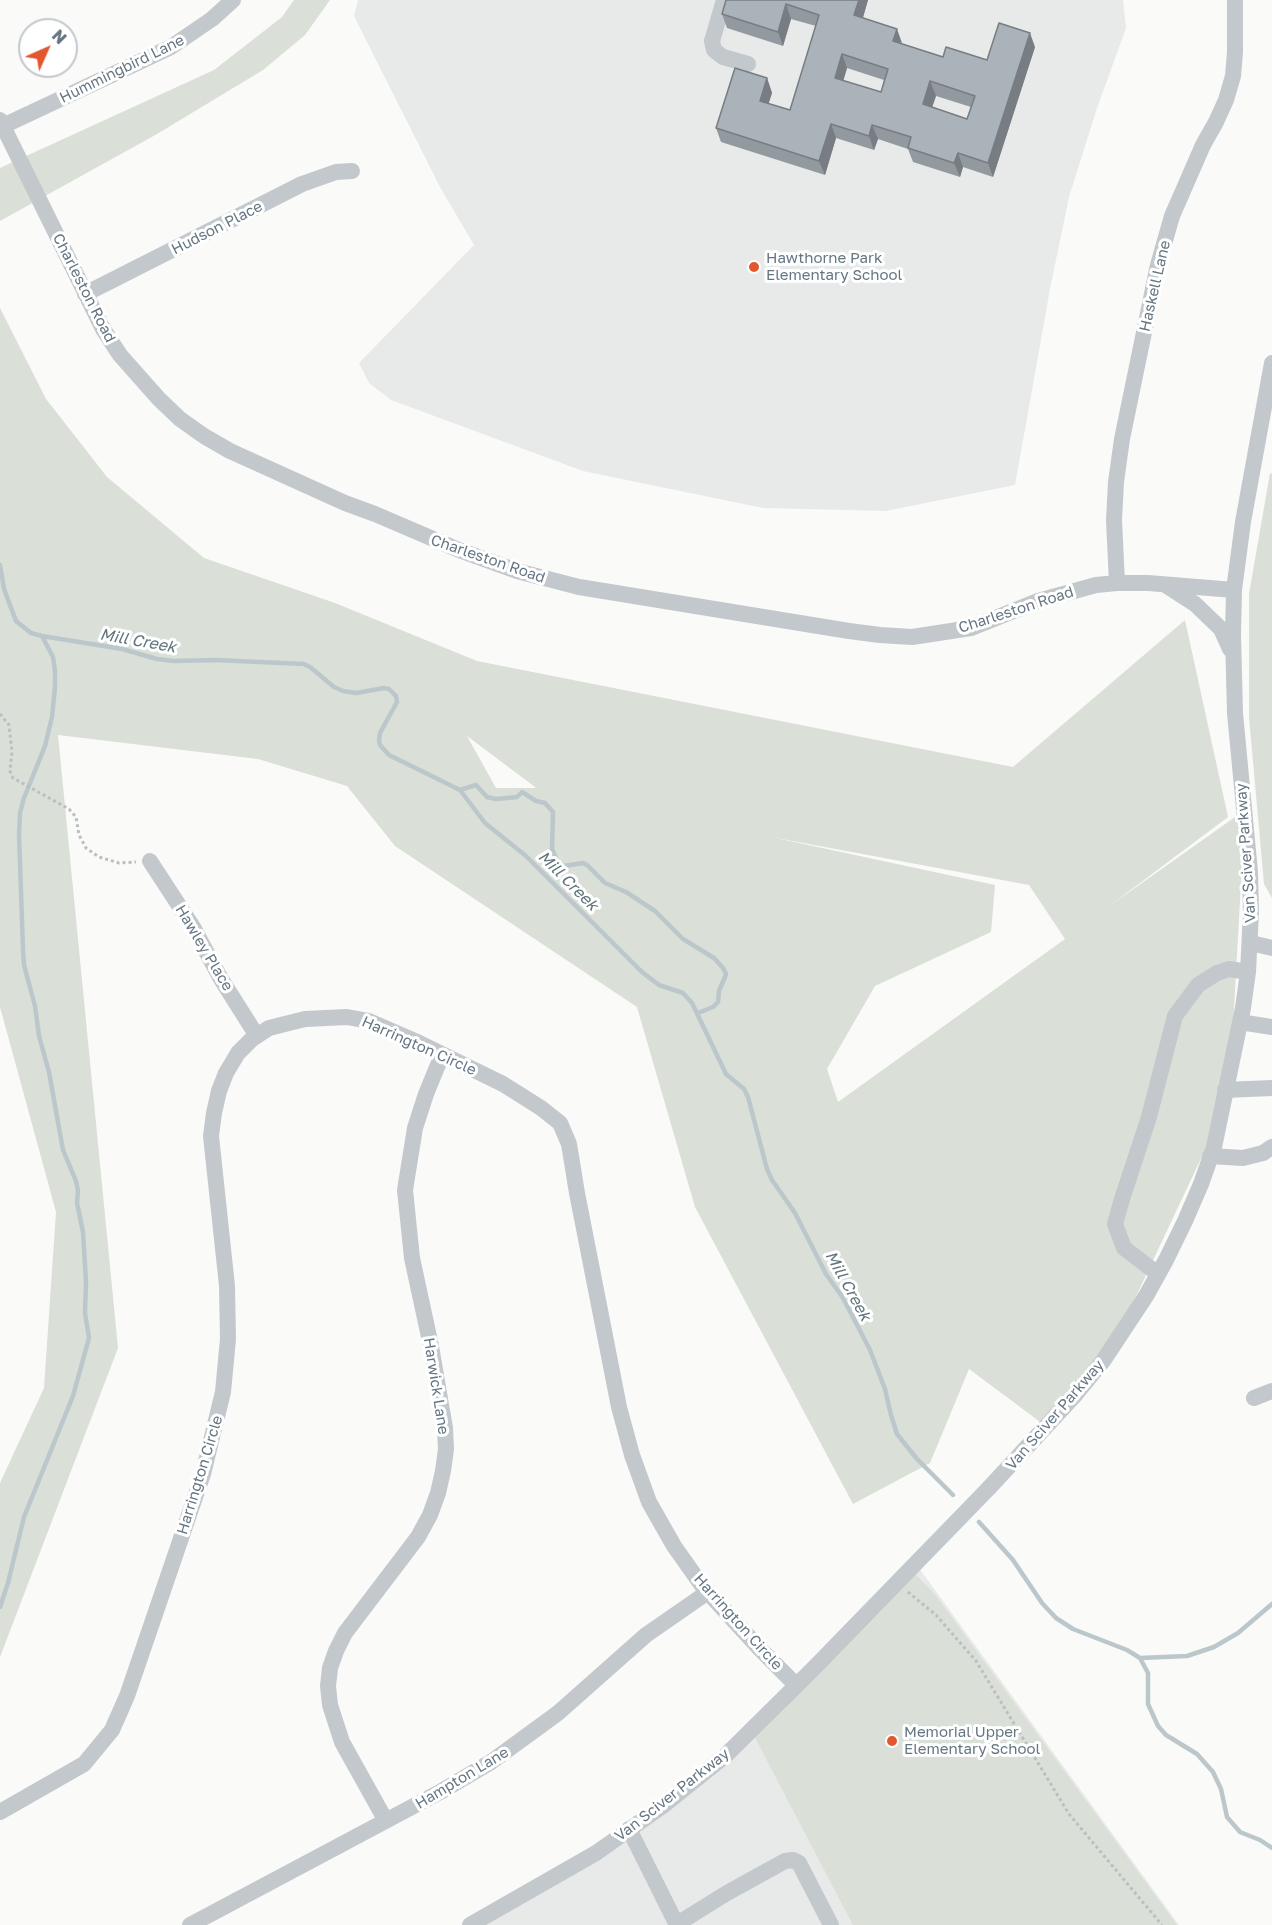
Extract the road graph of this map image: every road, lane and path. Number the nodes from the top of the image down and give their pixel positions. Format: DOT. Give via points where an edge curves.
graph roads {
  1 [pos="233,0"];
  2 [pos="724,0"];
  3 [pos="1235,0"];
  4 [pos="748,64"];
  5 [pos="1,123"];
  6 [pos="352,171"];
  7 [pos="85,294"];
  8 [pos="1272,363"];
  9 [pos="1117,583"];
  10 [pos="1164,585"];
  11 [pos="1234,590"];
  12 [pos="1233,655"];
  13 [pos="0,714"];
  14 [pos="150,861"];
  15 [pos="1251,943"];
  16 [pos="1272,948"];
  17 [pos="1248,972"];
  18 [pos="1240,1023"];
  19 [pos="1272,1027"];
  20 [pos="257,1036"];
  21 [pos="442,1055"];
  22 [pos="1272,1088"];
  23 [pos="1225,1090"];
  24 [pos="1272,1147"];
  25 [pos="1210,1156"];
  26 [pos="1158,1274"];
  27 [pos="1272,1391"];
  28 [pos="1254,1398"];
  29 [pos="897,1583"];
  30 [pos="708,1592"];
  31 [pos="796,1685"];
  32 [pos="0,1812"];
  33 [pos="386,1821"];
  34 [pos="629,1829"];
  35 [pos="190,1925"];
  36 [pos="470,1925"];
  37 [pos="677,1925"];
  38 [pos="831,1925"];
  39 [pos="1162,1925"];
  1 -- 5 [label="street, Hummingbird Lane" via="171,47"];
  2 -- 4 [label="street" via="712,41 714,50 723,57"];
  3 -- 9 [label="street, Haskell Lane" via="1233,76 1226,100 1172,216 1122,440 1115,492"];
  5 -- 7 [label="street, Charleston Road"];
  6 -- 7 [label="street, Hudson Place" via="336,172 302,184"];
  7 -- 9 [label="street, Charleston Road" via="120,355 159,399 204,436 345,503 537,577 713,609 912,637 971,628 1038,601"];
  8 -- 11 [label="street, Van Sciver Parkway"];
  9 -- 10 [label="street, Charleston Road"];
  10 -- 11 [label="street, Charleston Road"];
  10 -- 12 [label="street" via="1195,604 1221,629"];
  11 -- 12 [label="street, Van Sciver Parkway"];
  12 -- 15 [label="street, Van Sciver Parkway" via="1250,872"];
  13 -- 14 [label="path" via="9,725 13,778 69,808 86,848 99,857 119,863"];
  14 -- 20 [label="street, Hawley Place"];
  15 -- 16 [label="street"];
  15 -- 17 [label="street, Van Sciver Parkway"];
  17 -- 18 [label="street, Van Sciver Parkway"];
  17 -- 26 [label="street" via="1229,969 1216,973 1198,985 1175,1017 1115,1224 1124,1248"];
  18 -- 19 [label="street"];
  18 -- 23 [label="street, Van Sciver Parkway"];
  20 -- 21 [label="street, Harrington Circle" via="269,1028 295,1021 347,1017 369,1021"];
  20 -- 32 [label="street, Harrington Circle" via="238,1053 226,1073 214,1113 213,1159 227,1286 228,1339 223,1392 211,1447 185,1527 112,1730 84,1764"];
  21 -- 30 [label="street, Harrington Circle" via="523,1095 560,1123 569,1144 613,1382 632,1455 661,1524"];
  21 -- 33 [label="street, Harwick Lane" via="416,1128 405,1190 412,1258 445,1428 443,1471 430,1515 418,1537 345,1633 330,1668 328,1686 342,1742"];
  22 -- 23 [label="street"];
  23 -- 25 [label="street, Van Sciver Parkway"];
  24 -- 25 [label="street" via="1243,1158"];
  25 -- 26 [label="street, Van Sciver Parkway" via="1185,1221"];
  26 -- 29 [label="street, Van Sciver Parkway" via="1103,1361 1076,1394"];
  27 -- 28 [label="street"];
  29 -- 31 [label="street, Van Sciver Parkway"];
  29 -- 39 [label="path" via="936,1615 976,1661 1069,1814"];
  30 -- 31 [label="street, Harrington Circle"];
  30 -- 33 [label="street, Hampton Lane" via="646,1635 558,1713 514,1746"];
  31 -- 34 [label="street, Van Sciver Parkway" via="725,1756"];
  33 -- 35 [label="street, Hampton Lane"];
  34 -- 36 [label="street, Van Sciver Parkway" via="560,1875"];
  34 -- 37 [label="street"];
  37 -- 38 [label="street" via="784,1861 793,1860 799,1863"];
}
